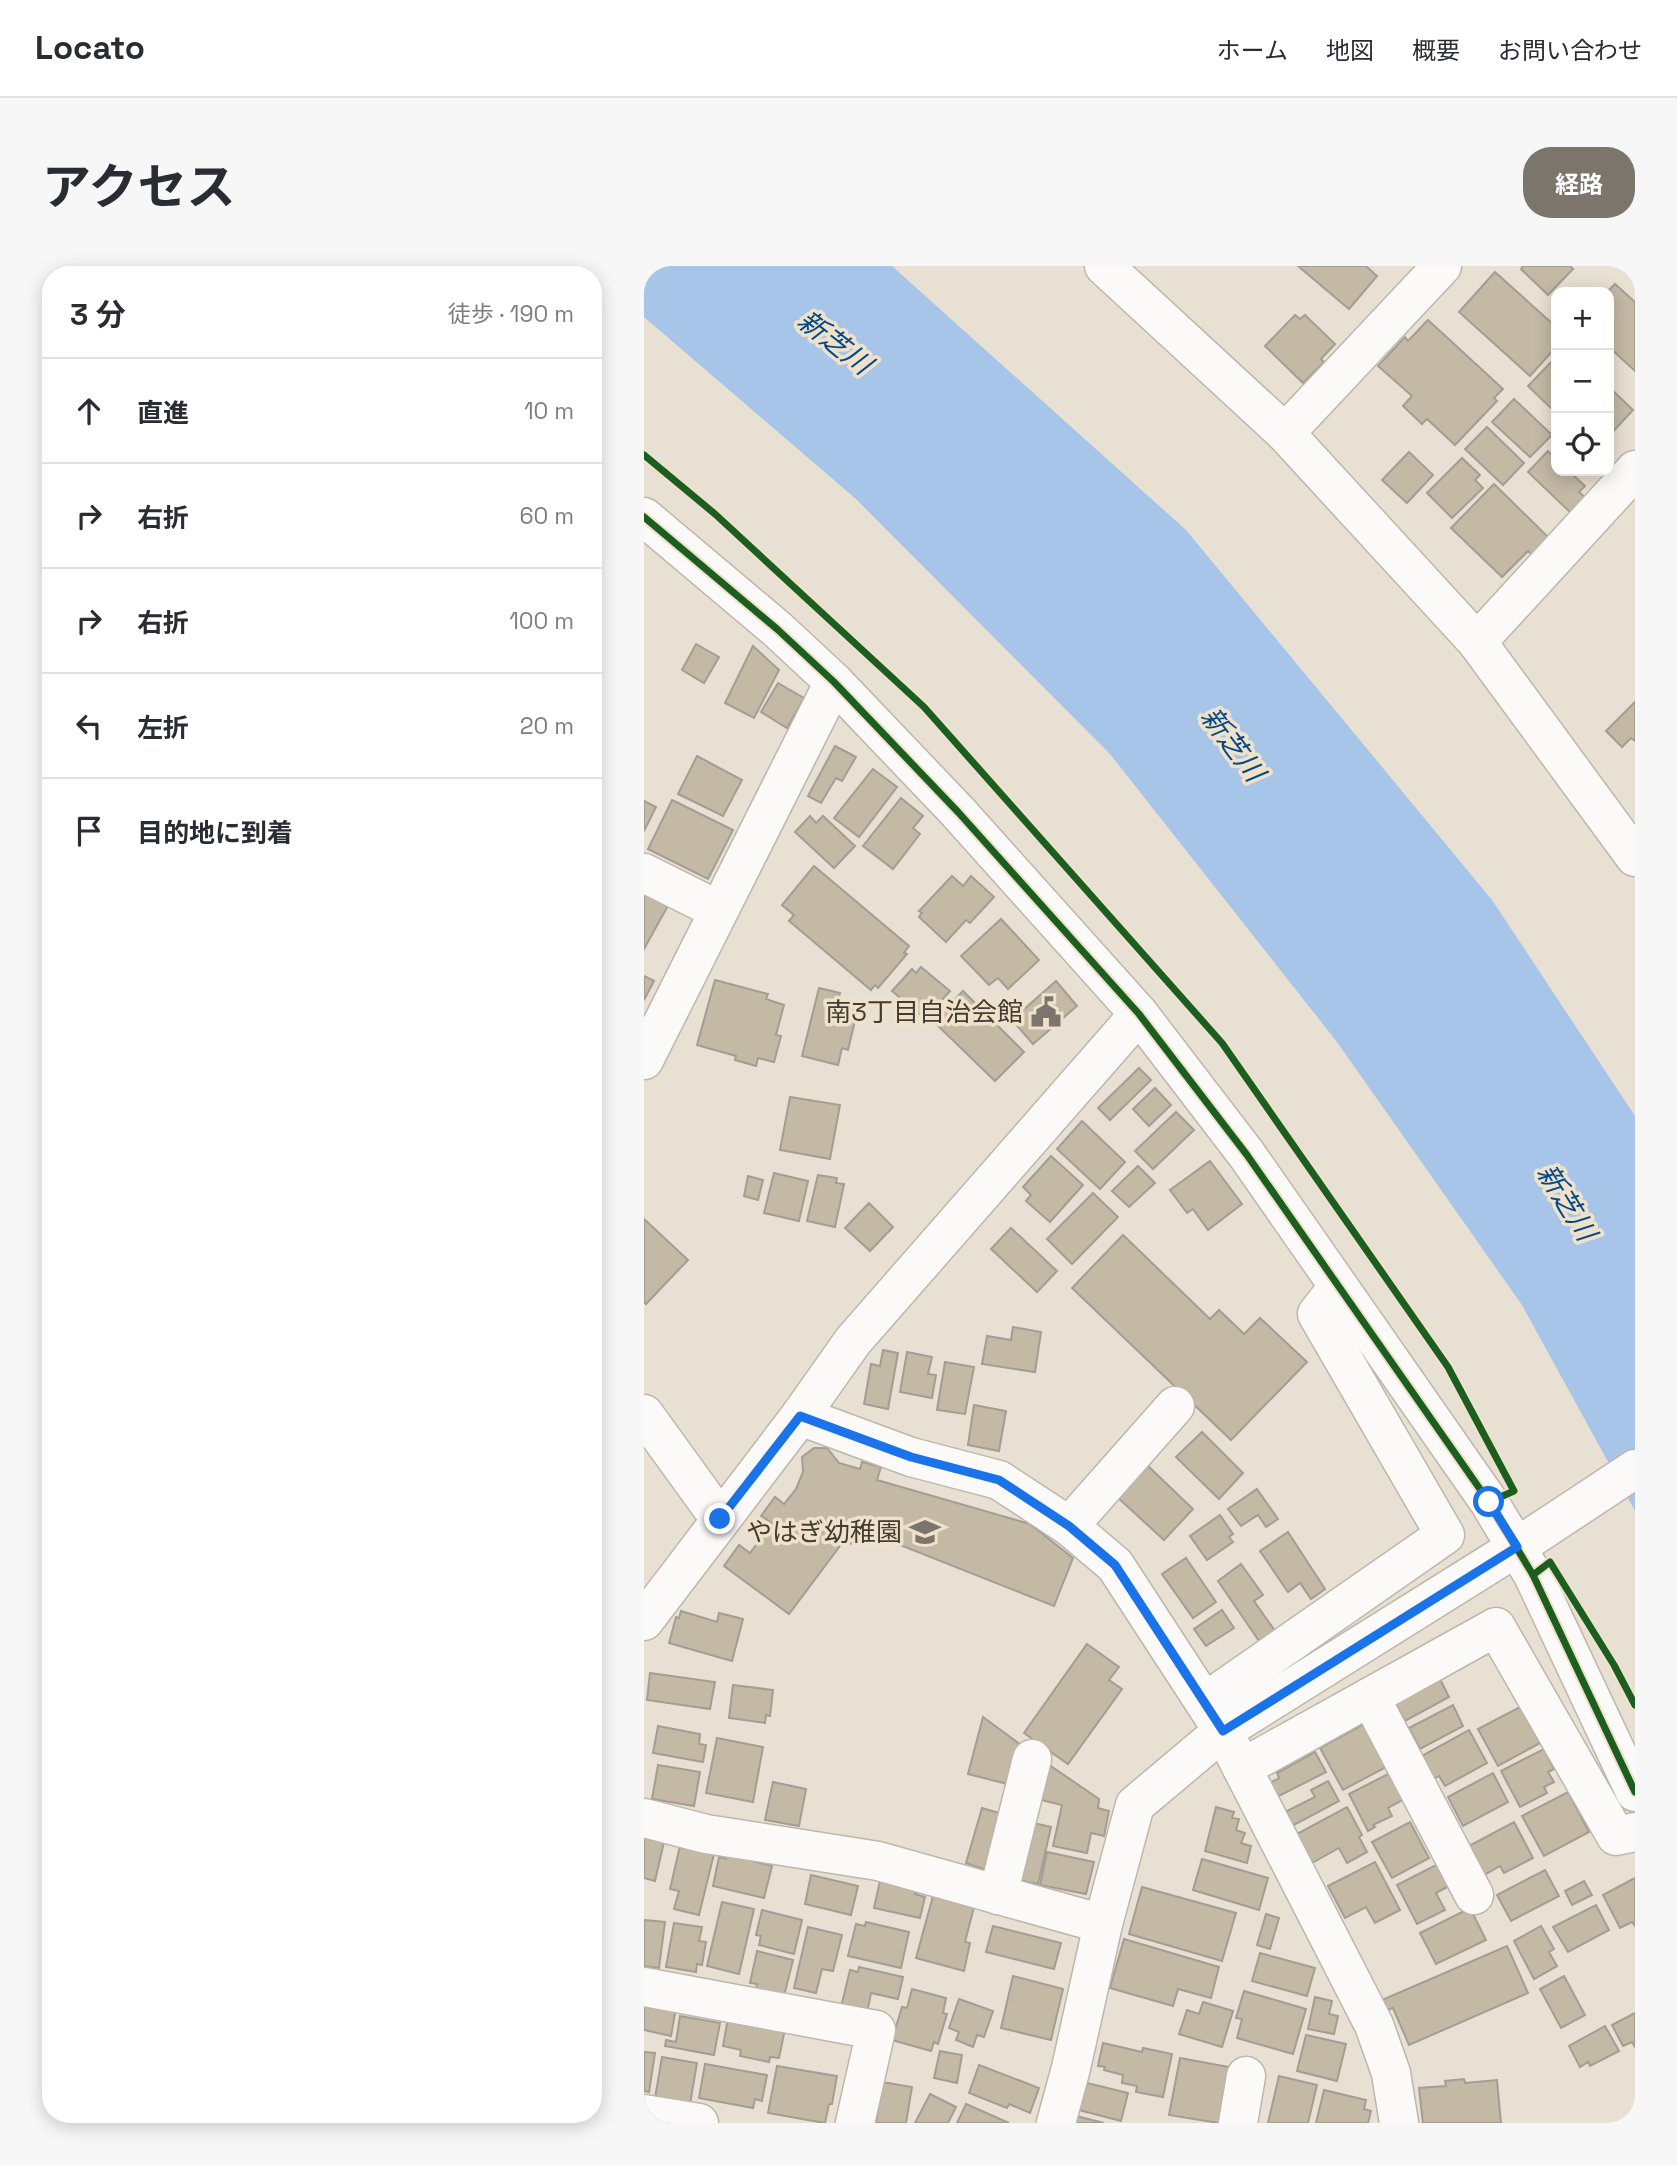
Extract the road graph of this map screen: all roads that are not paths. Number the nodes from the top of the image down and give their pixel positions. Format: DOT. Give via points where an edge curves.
graph roads {
  1 [pos="1104,266"];
  2 [pos="1442,266"];
  3 [pos="1285,432"];
  4 [pos="1635,470"];
  5 [pos="644,517"];
  6 [pos="1476,642"];
  7 [pos="834,682"];
  8 [pos="1635,857"];
  9 [pos="644,873"];
  10 [pos="718,910"];
  11 [pos="1139,1014"];
  12 [pos="644,1060"];
  13 [pos="1338,1287"];
  14 [pos="1175,1406"];
  15 [pos="644,1414"];
  16 [pos="800,1416"];
  17 [pos="1635,1469"];
  18 [pos="720,1519"];
  19 [pos="1069,1526"];
  20 [pos="1517,1547"];
  21 [pos="644,1621"];
  22 [pos="1370,1697"];
  23 [pos="1214,1717"];
  24 [pos="1032,1759"];
  25 [pos="1242,1768"];
  26 [pos="1635,1792"];
  27 [pos="644,1818"];
  28 [pos="1635,1832"];
  29 [pos="999,1895"];
  30 [pos="1474,1895"];
  31 [pos="1103,1924"];
  32 [pos="644,1987"];
  33 [pos="1246,2076"];
  34 [pos="644,2114"];
  35 [pos="699,2123"];
  36 [pos="855,2123"];
  37 [pos="1056,2123"];
  38 [pos="1238,2123"];
  39 [pos="1399,2123"];
  1 -- 3 [label="street"];
  2 -- 3 [label="street"];
  3 -- 6 [label="street"];
  4 -- 6 [label="street"];
  5 -- 7 [label="street"];
  6 -- 8 [label="street"];
  7 -- 10 [label="street"];
  7 -- 11 [label="street"];
  9 -- 10 [label="street"];
  10 -- 12 [label="street"];
  11 -- 13 [label="street" via="1247,1155"];
  11 -- 16 [label="street" via="853,1341"];
  13 -- 20 [label="street"];
  13 -- 23 [label="street" via="1317,1314 1445,1535"];
  14 -- 19 [label="street"];
  15 -- 18 [label="street"];
  16 -- 18 [label="street"];
  16 -- 19 [label="street" via="911,1457 999,1480"];
  17 -- 20 [label="street"];
  18 -- 21 [label="street"];
  19 -- 23 [label="street" via="1115,1565"];
  20 -- 23 [label="street"];
  20 -- 26 [label="street"];
  22 -- 25 [label="street"];
  22 -- 28 [label="street" via="1496,1627 1616,1836"];
  22 -- 30 [label="street"];
  23 -- 25 [label="street"];
  23 -- 31 [label="street" via="1135,1805"];
  24 -- 29 [label="street"];
  25 -- 39 [label="street" via="1374,2025 1391,2073"];
  27 -- 29 [label="street" via="706,1834 878,1861"];
  29 -- 31 [label="street"];
  31 -- 37 [label="street"];
  32 -- 36 [label="street" via="876,2030"];
  33 -- 38 [label="street"];
  34 -- 35 [label="street"];
}
